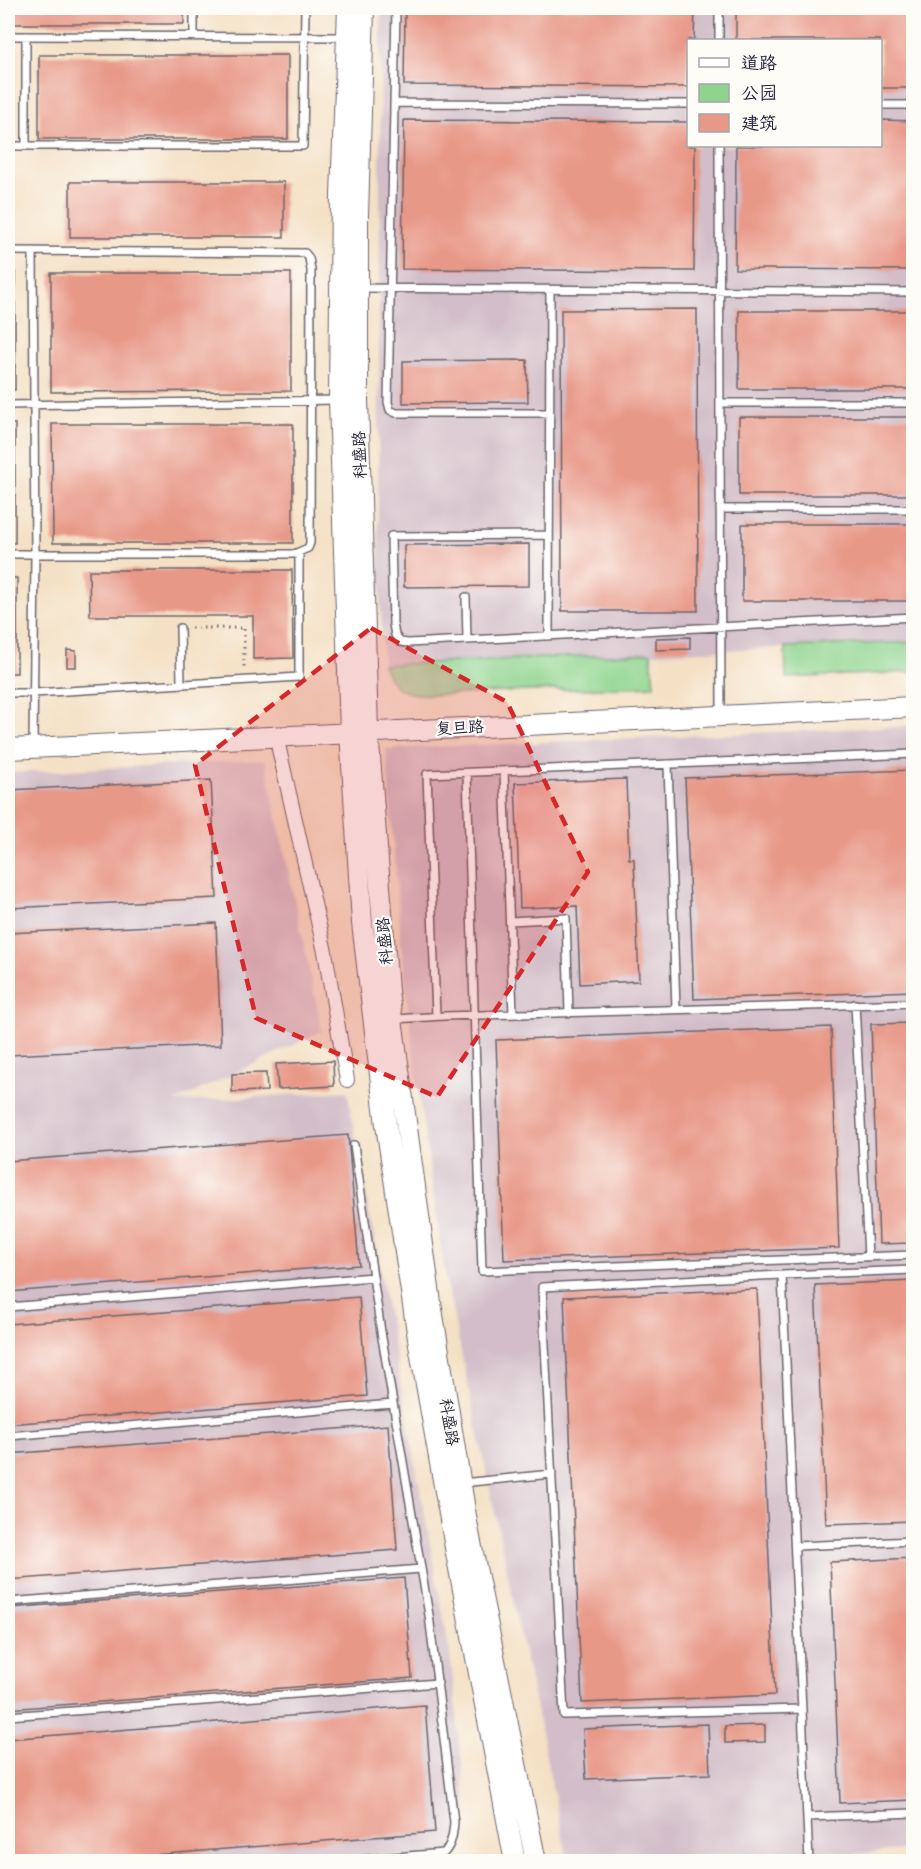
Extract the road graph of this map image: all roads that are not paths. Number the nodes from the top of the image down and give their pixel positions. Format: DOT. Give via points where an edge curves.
graph roads {
  1 [pos="194,8"];
  2 [pos="305,8"];
  3 [pos="348,8"];
  4 [pos="364,8"];
  5 [pos="396,8"];
  6 [pos="718,8"];
  7 [pos="8,36"];
  8 [pos="26,36"];
  9 [pos="194,37"];
  10 [pos="304,37"];
  11 [pos="355,37"];
  12 [pos="719,39"];
  13 [pos="394,104"];
  14 [pos="687,104"];
  15 [pos="882,105"];
  16 [pos="914,105"];
  17 [pos="8,146"];
  18 [pos="26,146"];
  19 [pos="719,147"];
  20 [pos="8,251"];
  21 [pos="33,251"];
  22 [pos="348,288"];
  23 [pos="390,288"];
  24 [pos="550,290"];
  25 [pos="720,291"];
  26 [pos="914,292"];
  27 [pos="311,400"];
  28 [pos="348,400"];
  29 [pos="720,403"];
  30 [pos="914,403"];
  31 [pos="8,405"];
  32 [pos="34,405"];
  33 [pos="550,413"];
  34 [pos="720,509"];
  35 [pos="914,509"];
  36 [pos="549,535"];
  37 [pos="299,553"];
  38 [pos="8,554"];
  39 [pos="35,554"];
  40 [pos="466,597"];
  41 [pos="914,617"];
  42 [pos="720,627"];
  43 [pos="180,628"];
  44 [pos="549,636"];
  45 [pos="466,640"];
  46 [pos="181,684"];
  47 [pos="8,693"];
  48 [pos="34,693"];
  49 [pos="914,707"];
  50 [pos="721,716"];
  51 [pos="359,732"];
  52 [pos="276,736"];
  53 [pos="33,748"];
  54 [pos="8,749"];
  55 [pos="914,754"];
  56 [pos="668,764"];
  57 [pos="504,771"];
  58 [pos="467,772"];
  59 [pos="510,921"];
  60 [pos="914,1003"];
  61 [pos="855,1004"];
  62 [pos="676,1009"];
  63 [pos="569,1012"];
  64 [pos="513,1014"];
  65 [pos="473,1015"];
  66 [pos="436,1016"];
  67 [pos="382,1021"];
  68 [pos="347,1080"];
  69 [pos="354,1144"];
  70 [pos="914,1255"];
  71 [pos="868,1256"];
  72 [pos="914,1270"];
  73 [pos="782,1275"];
  74 [pos="373,1277"];
  75 [pos="8,1307"];
  76 [pos="393,1404"];
  77 [pos="8,1436"];
  78 [pos="552,1474"];
  79 [pos="452,1484"];
  80 [pos="914,1541"];
  81 [pos="795,1546"];
  82 [pos="421,1569"];
  83 [pos="8,1602"];
  84 [pos="438,1683"];
  85 [pos="802,1709"];
  86 [pos="8,1716"];
  87 [pos="914,1813"];
  88 [pos="807,1817"];
  89 [pos="335,1862"];
  90 [pos="515,1862"];
  91 [pos="536,1862"];
  92 [pos="809,1862"];
  1 -- 9 [label="lane"];
  2 -- 10 [label="lane"];
  3 -- 11 [label="street, 科盛路"];
  4 -- 11 [label="street, 科盛路"];
  5 -- 13 [label="lane"];
  6 -- 12 [label="lane"];
  7 -- 8 [label="lane"];
  8 -- 9 [label="lane"];
  8 -- 18 [label="lane"];
  9 -- 10 [label="lane"];
  10 -- 11 [label="lane"];
  10 -- 18 [label="lane" via="303,146"];
  11 -- 22 [label="street, 科盛路"];
  13 -- 14 [label="lane"];
  13 -- 23 [label="lane"];
  15 -- 16 [label="lane"];
  17 -- 18 [label="lane"];
  19 -- 25 [label="lane"];
  20 -- 21 [label="lane"];
  21 -- 27 [label="lane" via="305,253 311,270"];
  21 -- 32 [label="lane"];
  22 -- 23 [label="lane"];
  22 -- 28 [label="street, 科盛路"];
  23 -- 24 [label="lane"];
  23 -- 33 [label="lane" via="390,410"];
  24 -- 25 [label="lane"];
  24 -- 33 [label="lane"];
  25 -- 26 [label="lane"];
  25 -- 29 [label="lane"];
  27 -- 28 [label="lane"];
  27 -- 32 [label="lane"];
  27 -- 37 [label="lane" via="310,543"];
  28 -- 51 [label="street, 科盛路"];
  29 -- 30 [label="lane"];
  29 -- 34 [label="lane"];
  31 -- 32 [label="lane"];
  32 -- 39 [label="lane"];
  33 -- 36 [label="lane"];
  34 -- 35 [label="lane"];
  34 -- 42 [label="lane"];
  36 -- 44 [label="lane"];
  36 -- 45 [label="lane" via="391,536 393,624 400,642"];
  37 -- 39 [label="lane"];
  37 -- 46 [label="lane" via="299,677"];
  38 -- 39 [label="lane"];
  39 -- 48 [label="lane"];
  40 -- 45 [label="lane"];
  41 -- 42 [label="lane"];
  42 -- 44 [label="lane"];
  42 -- 50 [label="lane"];
  43 -- 46 [label="lane"];
  44 -- 45 [label="lane"];
  46 -- 48 [label="lane"];
  47 -- 48 [label="lane"];
  48 -- 53 [label="lane"];
  49 -- 50 [label="street, 复旦路"];
  50 -- 51 [label="street, 复旦路"];
  51 -- 52 [label="street, 复旦路"];
  51 -- 67 [label="street, 科盛路"];
  52 -- 53 [label="street, 复旦路"];
  52 -- 68 [label="street" via="325,952"];
  53 -- 54 [label="street, 复旦路"];
  55 -- 56 [label="lane"];
  56 -- 57 [label="lane"];
  56 -- 62 [label="lane"];
  57 -- 58 [label="lane"];
  57 -- 59 [label="lane"];
  58 -- 65 [label="lane"];
  58 -- 66 [label="lane" via="427,774"];
  59 -- 63 [label="lane" via="566,918"];
  59 -- 64 [label="lane"];
  60 -- 61 [label="lane"];
  61 -- 62 [label="lane"];
  61 -- 71 [label="lane"];
  62 -- 63 [label="lane"];
  63 -- 64 [label="lane"];
  64 -- 65 [label="lane"];
  65 -- 66 [label="lane"];
  65 -- 71 [label="lane" via="482,1271"];
  66 -- 67 [label="lane"];
  67 -- 79 [label="street, 科盛路" via="419,1345"];
  69 -- 74 [label="lane"];
  70 -- 71 [label="lane"];
  72 -- 73 [label="lane"];
  73 -- 78 [label="lane" via="542,1287"];
  73 -- 81 [label="lane"];
  74 -- 75 [label="lane"];
  74 -- 76 [label="lane"];
  76 -- 77 [label="lane"];
  76 -- 82 [label="lane"];
  78 -- 79 [label="lane"];
  78 -- 85 [label="lane" via="564,1715"];
  79 -- 90 [label="street, 科盛路"];
  79 -- 91 [label="street, 科盛路"];
  80 -- 81 [label="lane"];
  81 -- 85 [label="lane"];
  82 -- 83 [label="lane"];
  82 -- 84 [label="lane"];
  84 -- 86 [label="lane"];
  84 -- 89 [label="lane" via="454,1822 449,1847 444,1853"];
  85 -- 88 [label="lane"];
  87 -- 88 [label="lane"];
  88 -- 92 [label="lane"];
}
